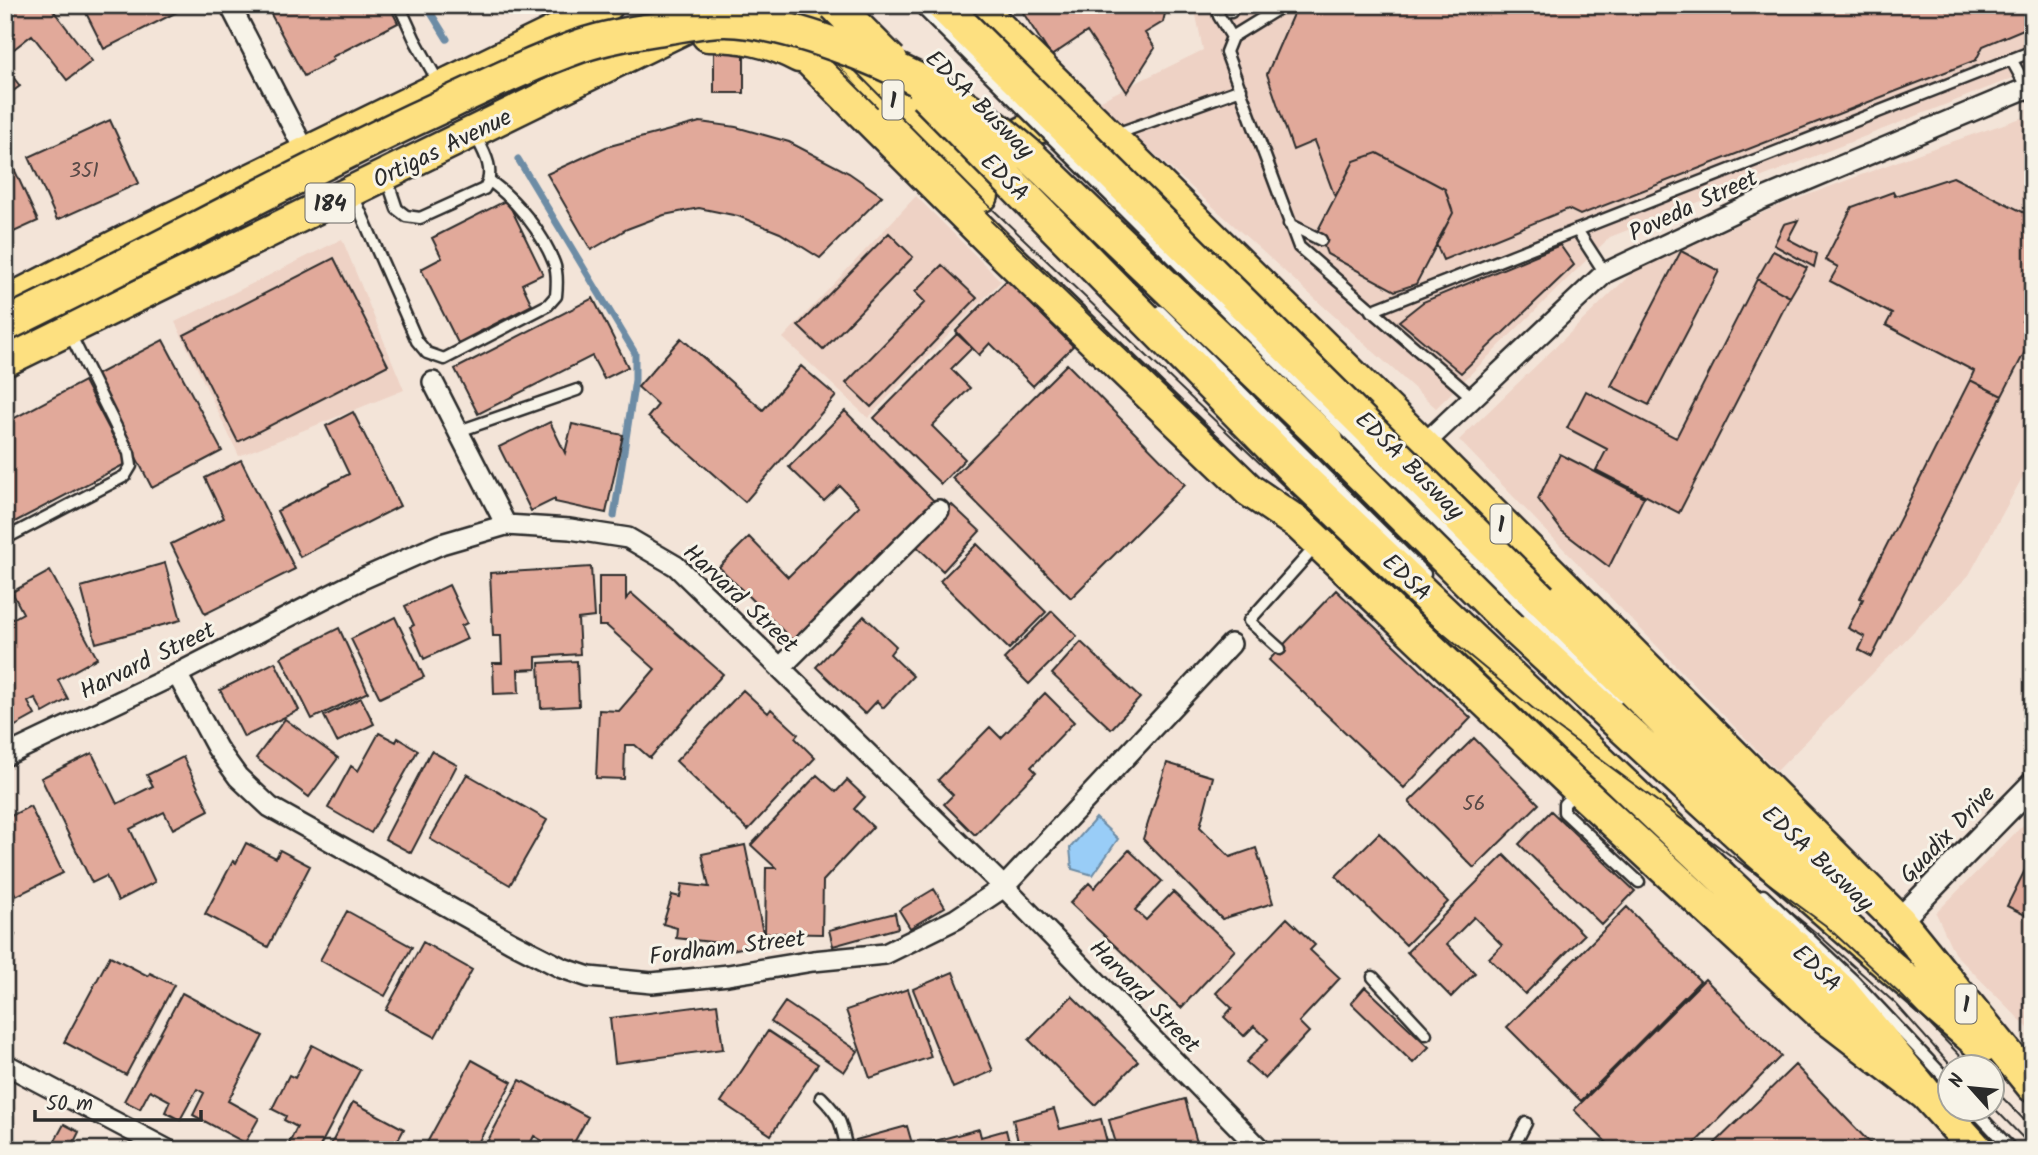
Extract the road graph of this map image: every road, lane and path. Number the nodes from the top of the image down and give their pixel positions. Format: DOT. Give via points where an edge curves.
graph roads {
  1 [pos="230,5"];
  2 [pos="399,5"];
  3 [pos="608,5"];
  4 [pos="726,5"];
  5 [pos="755,5"];
  6 [pos="835,5"];
  7 [pos="918,5"];
  8 [pos="942,5"];
  9 [pos="976,5"];
  10 [pos="1216,5"];
  11 [pos="1284,5"];
  12 [pos="802,12"];
  13 [pos="995,17"];
  14 [pos="1231,37"];
  15 [pos="655,45"];
  16 [pos="2033,51"];
  17 [pos="2011,60"];
  18 [pos="813,63"];
  19 [pos="910,64"];
  20 [pos="440,86"];
  21 [pos="1241,89"];
  22 [pos="2030,90"];
  23 [pos="969,122"];
  24 [pos="474,133"];
  25 [pos="1104,133"];
  26 [pos="988,141"];
  27 [pos="306,153"];
  28 [pos="1008,160"];
  29 [pos="386,176"];
  30 [pos="489,181"];
  31 [pos="352,192"];
  32 [pos="983,200"];
  33 [pos="1290,224"];
  34 [pos="1577,230"];
  35 [pos="138,234"];
  36 [pos="1321,240"];
  37 [pos="90,259"];
  38 [pos="1605,273"];
  39 [pos="58,275"];
  40 [pos="162,285"];
  41 [pos="5,302"];
  42 [pos="1154,306"];
  43 [pos="111,310"];
  44 [pos="1371,311"];
  45 [pos="5,326"];
  46 [pos="75,328"];
  47 [pos="5,361"];
  48 [pos="433,382"];
  49 [pos="577,390"];
  50 [pos="1473,398"];
  51 [pos="459,431"];
  52 [pos="1423,445"];
  53 [pos="1313,459"];
  54 [pos="939,510"];
  55 [pos="506,525"];
  56 [pos="1309,534"];
  57 [pos="5,536"];
  58 [pos="1438,586"];
  59 [pos="1534,606"];
  60 [pos="1231,644"];
  61 [pos="1280,649"];
  62 [pos="1623,662"];
  63 [pos="780,667"];
  64 [pos="177,674"];
  65 [pos="1629,708"];
  66 [pos="5,756"];
  67 [pos="2033,784"];
  68 [pos="1740,813"];
  69 [pos="1596,824"];
  70 [pos="1639,882"];
  71 [pos="1004,887"];
  72 [pos="1755,887"];
  73 [pos="1899,921"];
  74 [pos="1373,977"];
  75 [pos="1426,1034"];
  76 [pos="5,1064"];
  77 [pos="1937,1088"];
  78 [pos="1937,1088"];
  79 [pos="1937,1088"];
  80 [pos="2033,1089"];
  81 [pos="821,1097"];
  82 [pos="1526,1124"];
  83 [pos="1960,1124"];
  84 [pos="1987,1124"];
  85 [pos="168,1150"];
  86 [pos="847,1150"];
  87 [pos="1261,1150"];
  88 [pos="1512,1150"];
  89 [pos="1977,1150"];
  90 [pos="2012,1150"];
  1 -- 27 [label="street"];
  2 -- 20 [label="lane"];
  3 -- 20 [label="main road, 184"];
  4 -- 15 [label="main road, Ortigas Avenue / 184"];
  5 -- 18 [label="highway, 1"];
  6 -- 53 [label="highway, EDSA / 1, bridge"];
  7 -- 59 [label="lane, EDSA Busway, bridge"];
  8 -- 59 [label="highway, 1, bridge"];
  9 -- 13 [label="highway, 1"];
  10 -- 14 [label="lane"];
  11 -- 14 [label="lane"];
  12 -- 32 [label="highway, 1"];
  13 -- 25 [label="highway, 1"];
  14 -- 21 [label="lane" via="1226,51"];
  15 -- 18 [label="highway" via="695,35 737,35 777,44"];
  15 -- 24 [label="main road, Ortigas Avenue / 184"];
  16 -- 17 [label="lane"];
  17 -- 22 [label="lane"];
  17 -- 34 [label="lane"];
  18 -- 56 [label="highway, 1" via="1249,490"];
  19 -- 23 [label="lane, EDSA Busway, bridge"];
  20 -- 27 [label="main road, 184"];
  21 -- 25 [label="lane"];
  21 -- 33 [label="lane"];
  22 -- 38 [label="street, Poveda Street" via="1762,199"];
  24 -- 29 [label="main road, Ortigas Avenue / 184"];
  24 -- 30 [label="lane" via="488,164"];
  25 -- 32 [label="highway" via="1077,123 1052,123 1019,135 993,161"];
  25 -- 52 [label="highway, 1"];
  26 -- 28 [label="lane, EDSA Busway"];
  27 -- 35 [label="main road, 184"];
  29 -- 30 [label="lane" via="397,209 420,218 484,189"];
  29 -- 31 [label="main road, Ortigas Avenue / 184"];
  30 -- 31 [label="lane" via="516,204 544,244 555,265 556,296 548,305 444,359 428,353 417,341"];
  31 -- 40 [label="main road, Ortigas Avenue / 184"];
  32 -- 56 [label="highway, 1" via="1264,475"];
  33 -- 36 [label="lane"];
  33 -- 44 [label="lane" via="1299,247"];
  34 -- 38 [label="lane"];
  34 -- 44 [label="lane"];
  35 -- 37 [label="main road, 184"];
  35 -- 40 [label="main road" via="135,246 141,268"];
  37 -- 39 [label="main road, 184"];
  37 -- 43 [label="main road" via="106,267 115,281"];
  38 -- 50 [label="street, Poveda Street"];
  39 -- 41 [label="main road, 184"];
  39 -- 46 [label="main road" via="58,304"];
  40 -- 43 [label="main road, Ortigas Avenue / 184"];
  42 -- 53 [label="lane, bridge"];
  43 -- 46 [label="main road, Ortigas Avenue / 184"];
  44 -- 50 [label="lane"];
  45 -- 53 [label="highway, bridge" via="308,170 511,75 599,40 724,20 800,33 857,54 939,90 988,121 1030,156"];
  46 -- 47 [label="main road, Ortigas Avenue / 184"];
  46 -- 57 [label="lane" via="130,453 131,466 125,477"];
  48 -- 51 [label="street"];
  49 -- 51 [label="lane"];
  50 -- 52 [label="street, Poveda Street"];
  51 -- 55 [label="street"];
  52 -- 62 [label="highway, 1"];
  53 -- 58 [label="lane"];
  53 -- 77 [label="highway, EDSA / 1"];
  53 -- 80 [label="highway" via="1514,627 1756,850"];
  54 -- 63 [label="street"];
  55 -- 63 [label="street, Harvard Street" via="628,538 676,566"];
  55 -- 64 [label="street, Harvard Street" via="441,544 362,579"];
  56 -- 61 [label="lane" via="1249,621"];
  56 -- 69 [label="highway, 1" via="1578,789"];
  59 -- 62 [label="highway, 1"];
  59 -- 65 [label="lane, EDSA Busway"];
  60 -- 71 [label="street, Fordham Street"];
  62 -- 73 [label="highway, 1"];
  62 -- 80 [label="highway, 1"];
  63 -- 71 [label="street, Harvard Street"];
  64 -- 66 [label="street, Harvard Street"];
  64 -- 71 [label="street, Fordham Street" via="217,748 238,777 271,807 511,942 589,976 653,983 885,954 956,919"];
  67 -- 73 [label="street, Guadix Drive"];
  68 -- 80 [label="lane, EDSA Busway"];
  69 -- 70 [label="lane"];
  69 -- 78 [label="highway, 1" via="1822,1014"];
  71 -- 87 [label="street, Harvard Street"];
  72 -- 79 [label="lane" via="1854,981"];
  73 -- 80 [label="highway, 1"];
  74 -- 75 [label="lane"];
  76 -- 85 [label="street"];
  81 -- 86 [label="lane" via="837,1112"];
  82 -- 88 [label="lane"];
  83 -- 89 [label="highway, EDSA / 1"];
  84 -- 90 [label="lane"];
}
